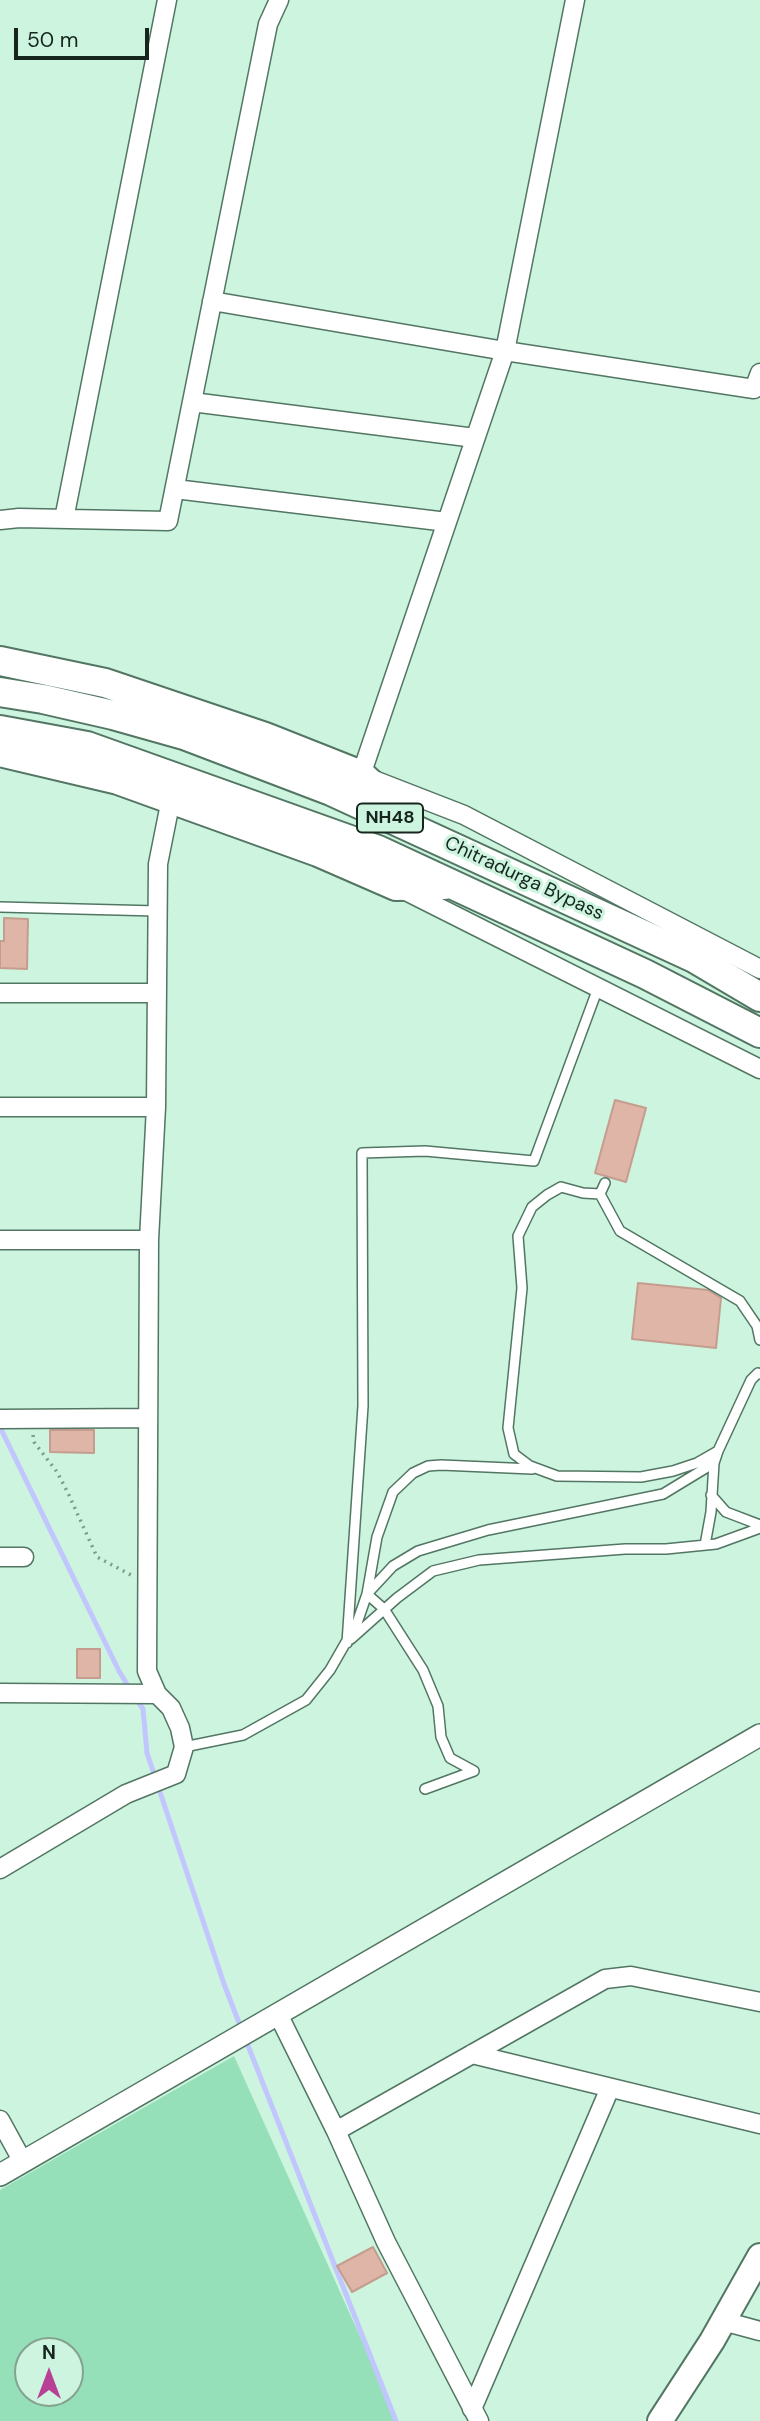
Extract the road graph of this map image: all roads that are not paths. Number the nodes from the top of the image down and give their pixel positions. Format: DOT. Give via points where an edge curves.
graph roads {
  1 [pos="167,0"];
  2 [pos="279,0"];
  3 [pos="575,0"];
  4 [pos="212,301"];
  5 [pos="505,351"];
  6 [pos="760,373"];
  7 [pos="192,402"];
  8 [pos="475,438"];
  9 [pos="175,489"];
  10 [pos="64,519"];
  11 [pos="0,520"];
  12 [pos="447,522"];
  13 [pos="0,661"];
  14 [pos="0,692"];
  15 [pos="0,730"];
  16 [pos="0,752"];
  17 [pos="361,775"];
  18 [pos="171,799"];
  19 [pos="423,833"];
  20 [pos="451,885"];
  21 [pos="396,886"];
  22 [pos="0,907"];
  23 [pos="157,911"];
  24 [pos="760,969"];
  25 [pos="598,988"];
  26 [pos="0,993"];
  27 [pos="157,993"];
  28 [pos="760,997"];
  29 [pos="760,1033"];
  30 [pos="760,1069"];
  31 [pos="0,1107"];
  32 [pos="156,1107"];
  33 [pos="605,1183"];
  34 [pos="600,1194"];
  35 [pos="0,1240"];
  36 [pos="149,1240"];
  37 [pos="760,1340"];
  38 [pos="760,1374"];
  39 [pos="148,1418"];
  40 [pos="0,1419"];
  41 [pos="718,1451"];
  42 [pos="714,1463"];
  43 [pos="537,1469"];
  44 [pos="711,1495"];
  45 [pos="760,1526"];
  46 [pos="705,1545"];
  47 [pos="0,1557"];
  48 [pos="24,1557"];
  49 [pos="367,1594"];
  50 [pos="384,1609"];
  51 [pos="347,1643"];
  52 [pos="0,1693"];
  53 [pos="157,1694"];
  54 [pos="760,1735"];
  55 [pos="184,1747"];
  56 [pos="425,1789"];
  57 [pos="5,1864"];
  58 [pos="760,2002"];
  59 [pos="278,2014"];
  60 [pos="472,2054"];
  61 [pos="610,2088"];
  62 [pos="0,2120"];
  63 [pos="760,2123"];
  64 [pos="336,2131"];
  65 [pos="23,2162"];
  66 [pos="0,2175"];
  67 [pos="760,2256"];
  68 [pos="723,2321"];
  69 [pos="760,2331"];
  70 [pos="476,2415"];
  71 [pos="660,2421"];
  1 -- 10 [label="street"];
  2 -- 4 [label="street" via="268,24"];
  3 -- 5 [label="street"];
  4 -- 5 [label="street"];
  4 -- 7 [label="street"];
  5 -- 6 [label="street" via="754,389"];
  5 -- 8 [label="street"];
  7 -- 8 [label="street"];
  7 -- 9 [label="street"];
  8 -- 12 [label="street"];
  9 -- 10 [label="street" via="168,521"];
  9 -- 12 [label="street"];
  10 -- 11 [label="street"];
  12 -- 17 [label="street"];
  13 -- 17 [label="main road" via="105,683"];
  14 -- 19 [label="main road, Chitradurga Bypass / NH48" via="102,712 184,735 331,791"];
  15 -- 20 [label="main road, Chitradurga Bypass / NH48" via="87,746 378,850"];
  16 -- 18 [label="main road" via="118,780"];
  17 -- 19 [label="main road"];
  17 -- 24 [label="street" via="464,815"];
  18 -- 21 [label="main road" via="318,852"];
  18 -- 23 [label="street" via="158,864"];
  19 -- 28 [label="main road, Chitradurga Bypass / NH48" via="694,958"];
  20 -- 21 [label="main road"];
  20 -- 29 [label="main road, Chitradurga Bypass / NH48" via="645,974"];
  21 -- 25 [label="street"];
  22 -- 23 [label="lane"];
  23 -- 27 [label="street"];
  25 -- 30 [label="street"];
  25 -- 51 [label="lane" via="534,1161 425,1151 362,1153 363,1406"];
  26 -- 27 [label="street"];
  27 -- 32 [label="street"];
  31 -- 32 [label="street"];
  32 -- 36 [label="street"];
  33 -- 34 [label="lane"];
  34 -- 37 [label="lane" via="620,1231 740,1301 757,1326"];
  34 -- 43 [label="lane" via="561,1188 547,1195 532,1207 518,1236 522,1288 508,1428 514,1454"];
  35 -- 36 [label="street"];
  36 -- 39 [label="street"];
  38 -- 41 [label="lane" via="751,1380"];
  39 -- 40 [label="street"];
  39 -- 53 [label="street" via="147,1671"];
  41 -- 42 [label="lane"];
  41 -- 43 [label="lane" via="674,1471 641,1476 557,1476"];
  42 -- 44 [label="lane"];
  42 -- 49 [label="lane" via="663,1494 488,1530 418,1551 393,1566"];
  43 -- 49 [label="lane" via="441,1465 413,1473 393,1492 377,1537"];
  44 -- 45 [label="lane" via="726,1512"];
  44 -- 46 [label="lane"];
  45 -- 46 [label="lane"];
  46 -- 50 [label="lane" via="479,1560 433,1571"];
  47 -- 48 [label="street"];
  49 -- 50 [label="lane"];
  49 -- 51 [label="lane"];
  50 -- 51 [label="lane"];
  50 -- 56 [label="lane" via="423,1670 438,1706 441,1737 450,1758 474,1771"];
  51 -- 55 [label="lane" via="306,1700 243,1735"];
  52 -- 53 [label="street"];
  53 -- 55 [label="street" via="171,1708"];
  54 -- 59 [label="street"];
  55 -- 57 [label="street" via="176,1774 126,1794"];
  58 -- 60 [label="street" via="631,1976 605,1979"];
  59 -- 64 [label="street"];
  59 -- 65 [label="street"];
  60 -- 61 [label="street"];
  60 -- 64 [label="street"];
  61 -- 63 [label="street"];
  61 -- 70 [label="street"];
  62 -- 65 [label="street"];
  64 -- 70 [label="street" via="386,2242"];
  65 -- 66 [label="street"];
  67 -- 68 [label="main road"];
  68 -- 69 [label="street"];
  68 -- 71 [label="main road"];
}
